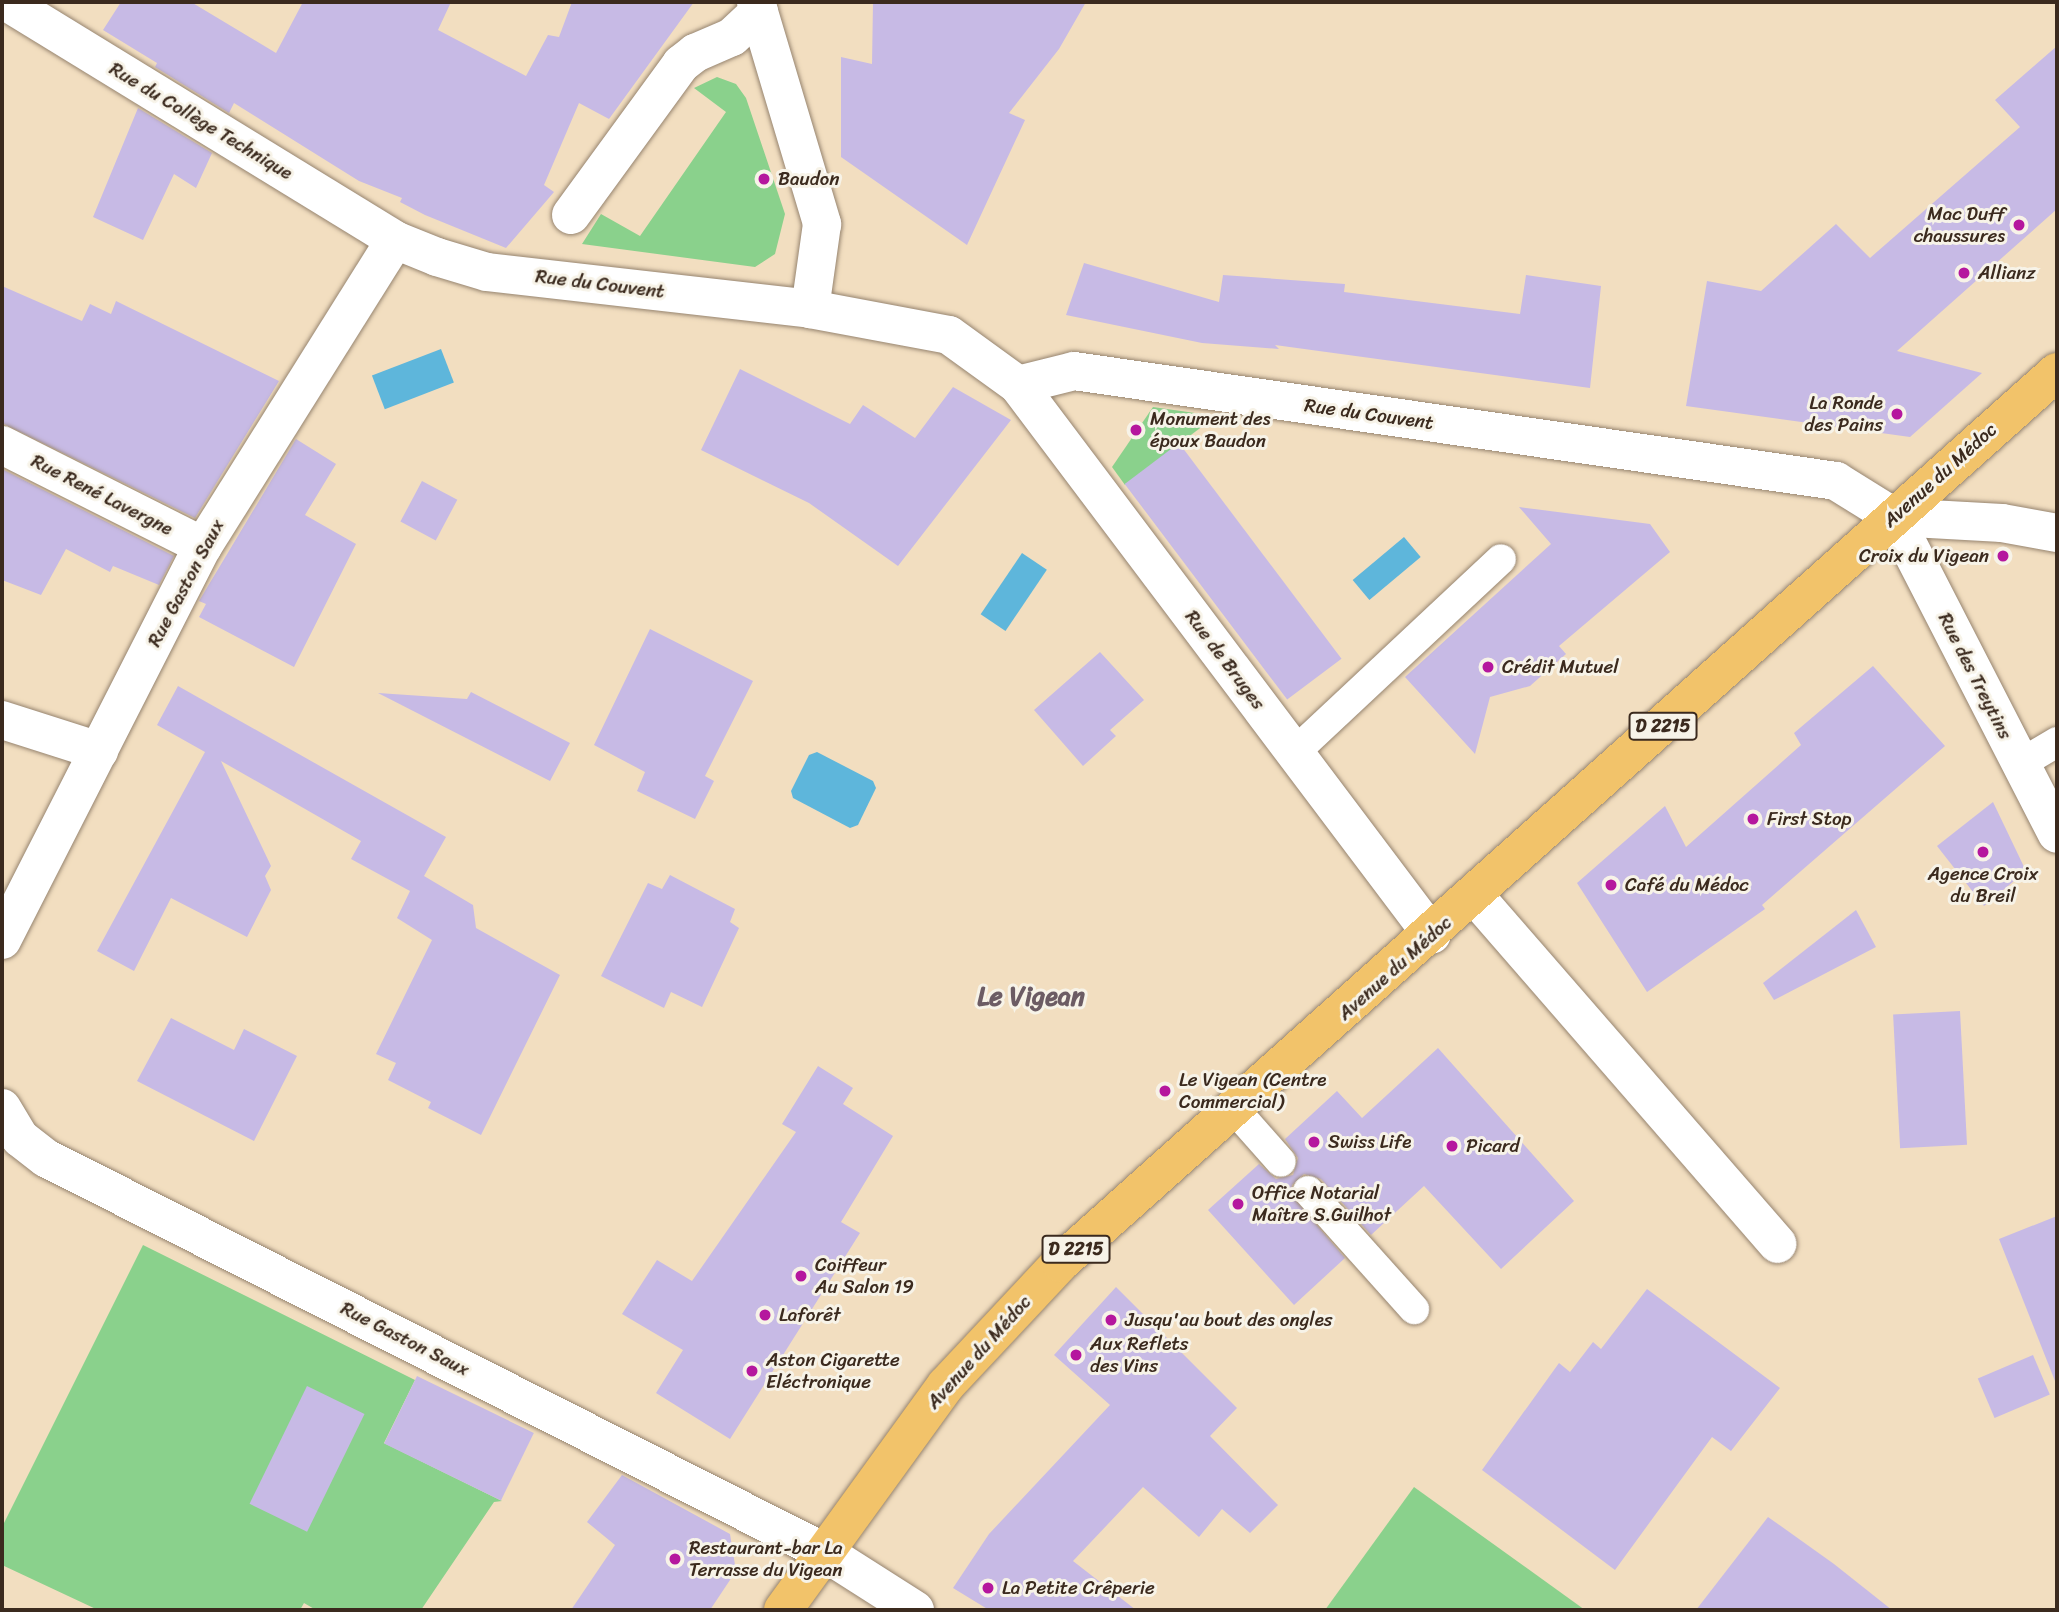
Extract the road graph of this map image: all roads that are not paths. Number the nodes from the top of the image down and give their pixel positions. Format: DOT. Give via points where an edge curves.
graph roads {
  1 [pos="6,2"];
  2 [pos="758,5"];
  3 [pos="571,215"];
  4 [pos="395,240"];
  5 [pos="810,309"];
  6 [pos="2057,372"];
  7 [pos="1018,385"];
  8 [pos="2,445"];
  9 [pos="1894,517"];
  10 [pos="2057,534"];
  11 [pos="203,546"];
  12 [pos="1501,559"];
  13 [pos="2,720"];
  14 [pos="2057,742"];
  15 [pos="99,751"];
  16 [pos="1295,752"];
  17 [pos="2020,764"];
  18 [pos="2057,834"];
  19 [pos="1475,896"];
  20 [pos="1433,935"];
  21 [pos="2,940"];
  22 [pos="2,1108"];
  23 [pos="1235,1110"];
  24 [pos="1281,1162"];
  25 [pos="1308,1191"];
  26 [pos="1778,1244"];
  27 [pos="1414,1309"];
  28 [pos="824,1552"];
  29 [pos="783,1610"];
  30 [pos="915,1610"];
  1 -- 4 [label="street, Rue du Collège Technique"];
  2 -- 3 [label="street" via="732,37 681,64"];
  2 -- 5 [label="street" via="822,224"];
  4 -- 5 [label="street, Rue du Couvent" via="486,272"];
  4 -- 11 [label="street, Rue Gaston Saux"];
  5 -- 7 [label="street, Rue du Couvent" via="949,335"];
  6 -- 9 [label="main road, Avenue du Médoc / D 2215"];
  7 -- 9 [label="street, Rue du Couvent" via="1074,371 1836,481"];
  7 -- 16 [label="street, Rue de Bruges"];
  8 -- 11 [label="street, Rue René Lavergne"];
  9 -- 10 [label="street" via="2002,523"];
  9 -- 17 [label="street, Rue des Treytins"];
  9 -- 19 [label="main road, Avenue du Médoc / D 2215"];
  11 -- 15 [label="street, Rue Gaston Saux"];
  12 -- 16 [label="lane"];
  13 -- 15 [label="street"];
  14 -- 17 [label="lane"];
  15 -- 21 [label="street, Rue Gaston Saux"];
  16 -- 20 [label="street, Rue de Bruges"];
  17 -- 18 [label="street, Rue des Treytins"];
  19 -- 20 [label="main road, Avenue du Médoc / D 2215"];
  19 -- 26 [label="street"];
  20 -- 23 [label="main road, Avenue du Médoc / D 2215"];
  22 -- 28 [label="street, Rue Gaston Saux" via="20,1138 46,1158"];
  23 -- 24 [label="lane"];
  23 -- 28 [label="main road, Avenue du Médoc / D 2215" via="1060,1264 994,1332 894,1451"];
  25 -- 27 [label="lane"];
  28 -- 29 [label="main road, Avenue du Médoc / D 2215"];
  28 -- 30 [label="street, Rue Gaston Saux"];
}
